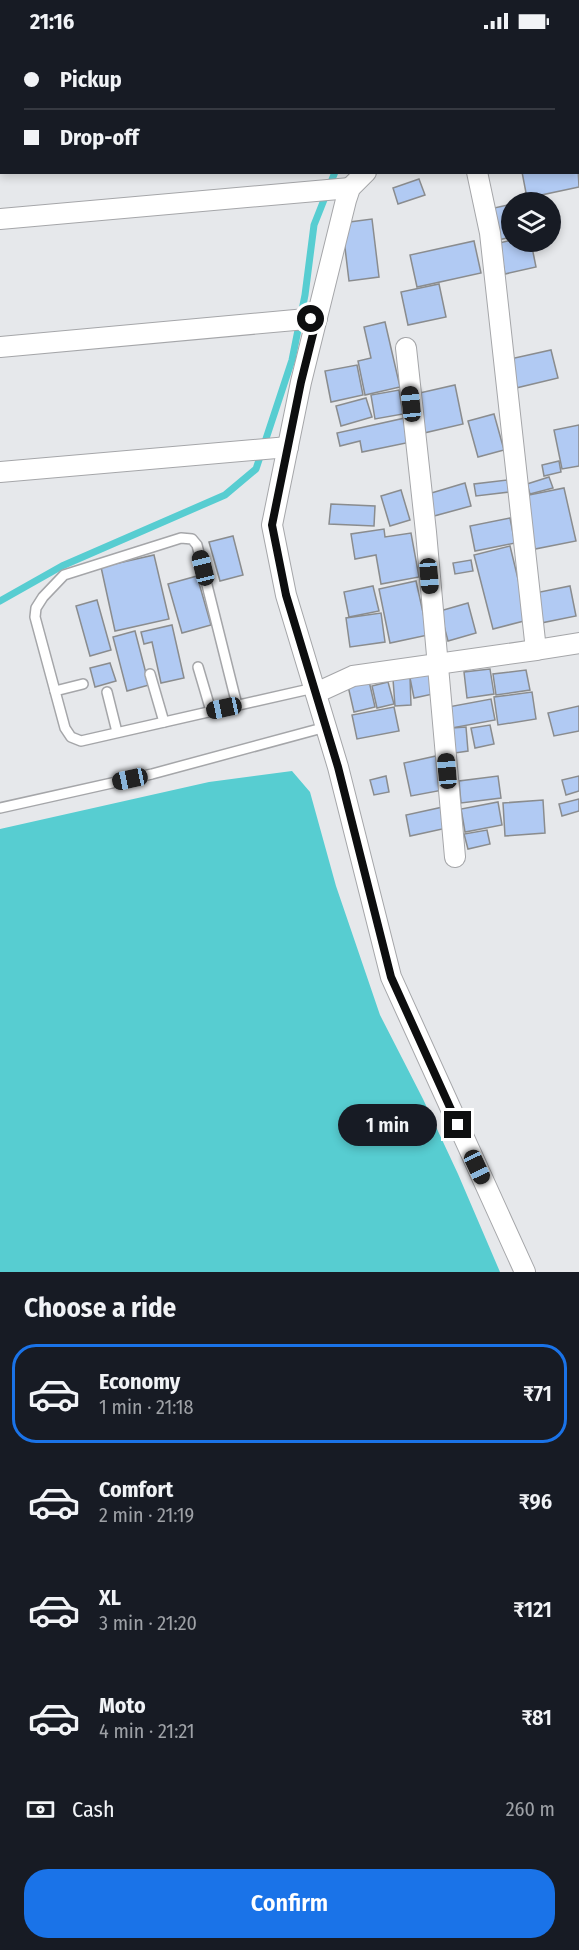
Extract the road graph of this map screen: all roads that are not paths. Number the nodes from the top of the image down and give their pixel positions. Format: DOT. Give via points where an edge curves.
graph roads {
  1 [pos="363,174"];
  2 [pos="477,174"];
  3 [pos="345,188"];
  4 [pos="0,219"];
  5 [pos="314,318"];
  6 [pos="0,347"];
  7 [pos="406,348"];
  8 [pos="280,448"];
  9 [pos="0,472"];
  10 [pos="579,643"];
  11 [pos="536,650"];
  12 [pos="437,663"];
  13 [pos="198,667"];
  14 [pos="150,674"];
  15 [pos="83,684"];
  16 [pos="315,690"];
  17 [pos="55,692"];
  18 [pos="107,692"];
  19 [pos="237,705"];
  20 [pos="212,711"];
  21 [pos="164,722"];
  22 [pos="326,728"];
  23 [pos="117,732"];
  24 [pos="0,808"];
  25 [pos="455,857"];
  26 [pos="525,1272"];
  1 -- 3 [label="street"];
  2 -- 11 [label="street" via="490,233"];
  3 -- 4 [label="street"];
  3 -- 5 [label="street"];
  5 -- 6 [label="street"];
  5 -- 8 [label="street" via="301,382"];
  7 -- 12 [label="street"];
  8 -- 9 [label="street"];
  8 -- 16 [label="street" via="272,525 286,595"];
  10 -- 11 [label="street"];
  11 -- 12 [label="street"];
  12 -- 16 [label="street" via="353,676"];
  12 -- 25 [label="street"];
  13 -- 20 [label="lane"];
  14 -- 21 [label="lane"];
  15 -- 17 [label="lane"];
  16 -- 19 [label="lane"];
  16 -- 22 [label="street"];
  17 -- 19 [label="lane" via="35,617 43,597 64,575 79,569 192,538 197,545"];
  17 -- 23 [label="lane" via="71,737 81,741"];
  18 -- 23 [label="lane"];
  19 -- 20 [label="lane"];
  20 -- 21 [label="lane"];
  21 -- 23 [label="lane"];
  22 -- 24 [label="lane" via="152,774"];
  22 -- 26 [label="street" via="391,977"];
}
